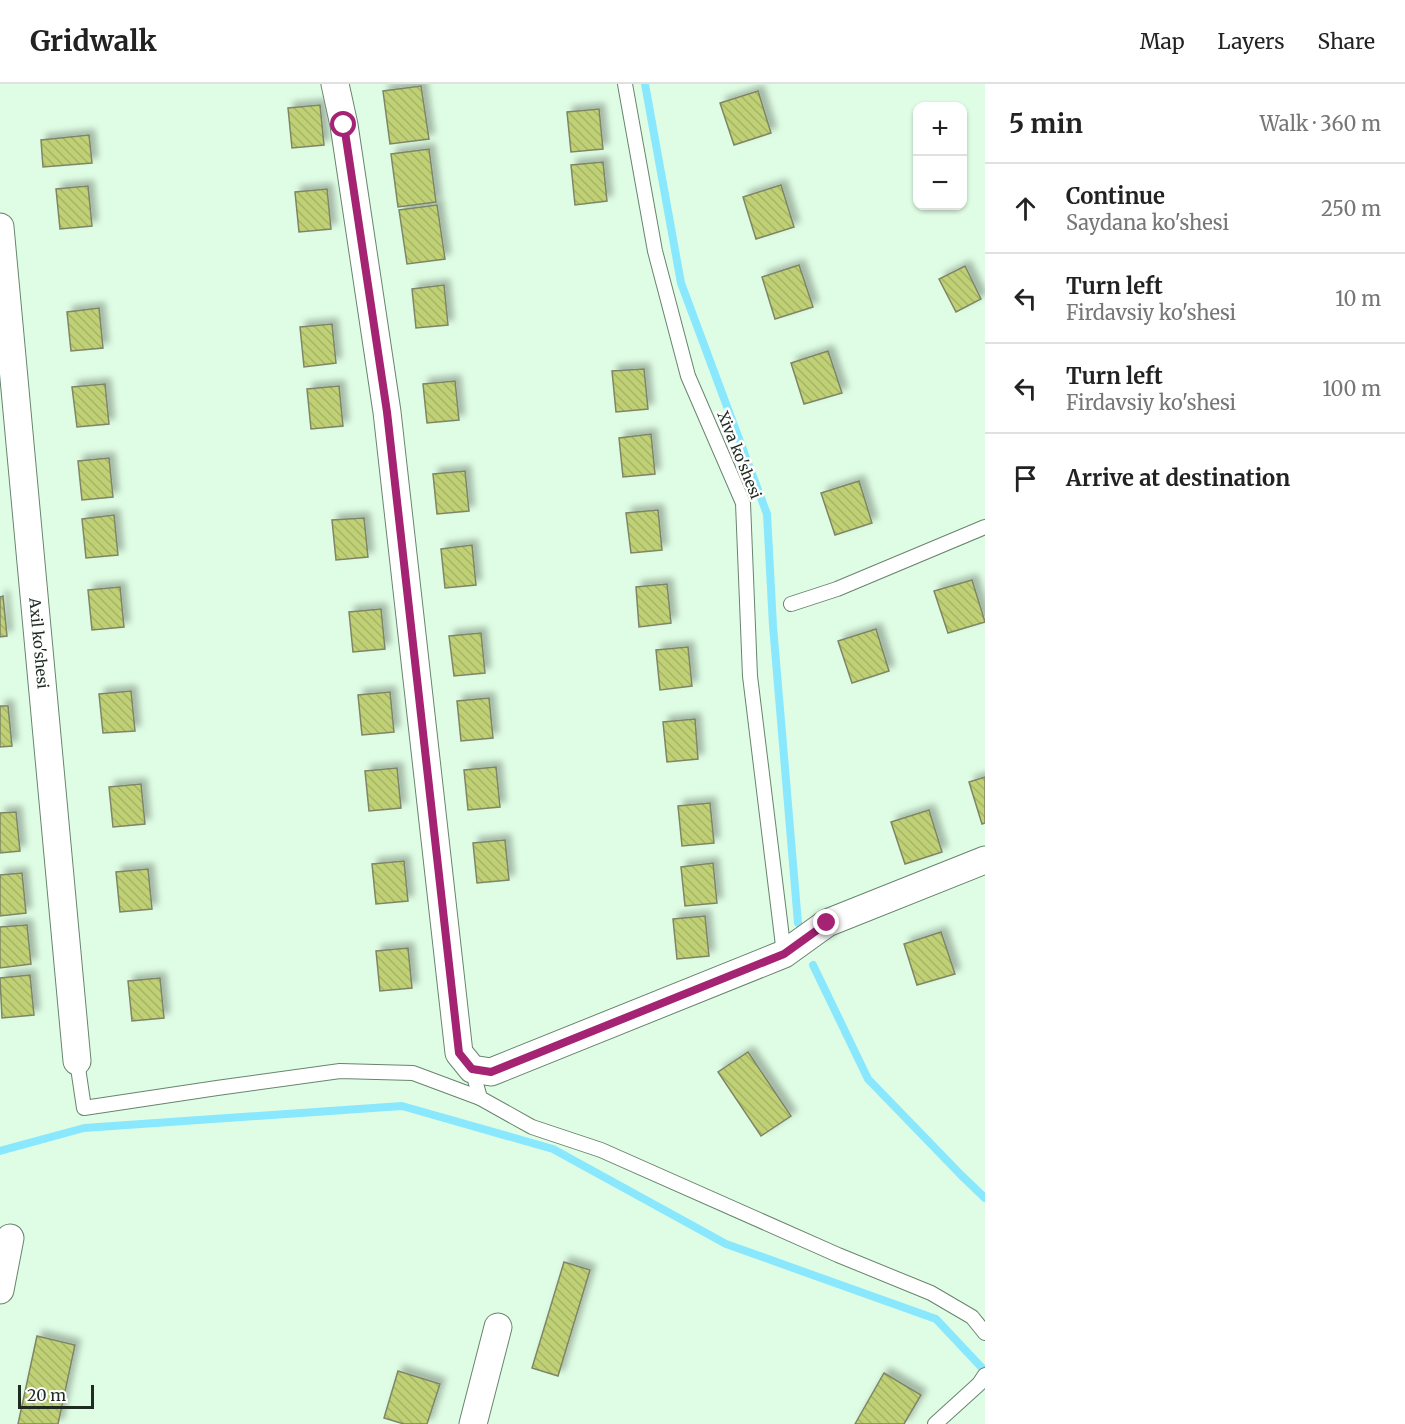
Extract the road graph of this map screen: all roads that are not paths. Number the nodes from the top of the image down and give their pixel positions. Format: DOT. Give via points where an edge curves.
graph roads {
  1 [pos="335,84"];
  2 [pos="625,84"];
  3 [pos="0,227"];
  4 [pos="985,527"];
  5 [pos="791,603"];
  6 [pos="985,860"];
  7 [pos="784,954"];
  8 [pos="76,1061"];
  9 [pos="465,1061"];
  10 [pos="480,1098"];
  11 [pos="10,1238"];
  12 [pos="0,1290"];
  13 [pos="498,1327"];
  14 [pos="985,1333"];
  15 [pos="985,1375"];
  16 [pos="473,1424"];
  17 [pos="935,1424"];
  1 -- 9 [label="street" via="387,412"];
  2 -- 7 [label="lane, Xiva ko'shesi" via="655,251 688,376 743,503 750,676"];
  3 -- 8 [label="street, Axil ko'shesi"];
  4 -- 5 [label="lane" via="837,589"];
  6 -- 7 [label="street" via="827,923"];
  7 -- 9 [label="street" via="491,1072"];
  8 -- 10 [label="lane" via="84,1108 340,1071 413,1073"];
  9 -- 10 [label="lane"];
  10 -- 14 [label="lane" via="532,1127 601,1150 931,1293 972,1317"];
  11 -- 12 [label="street"];
  13 -- 16 [label="street"];
  15 -- 17 [label="lane"];
}
